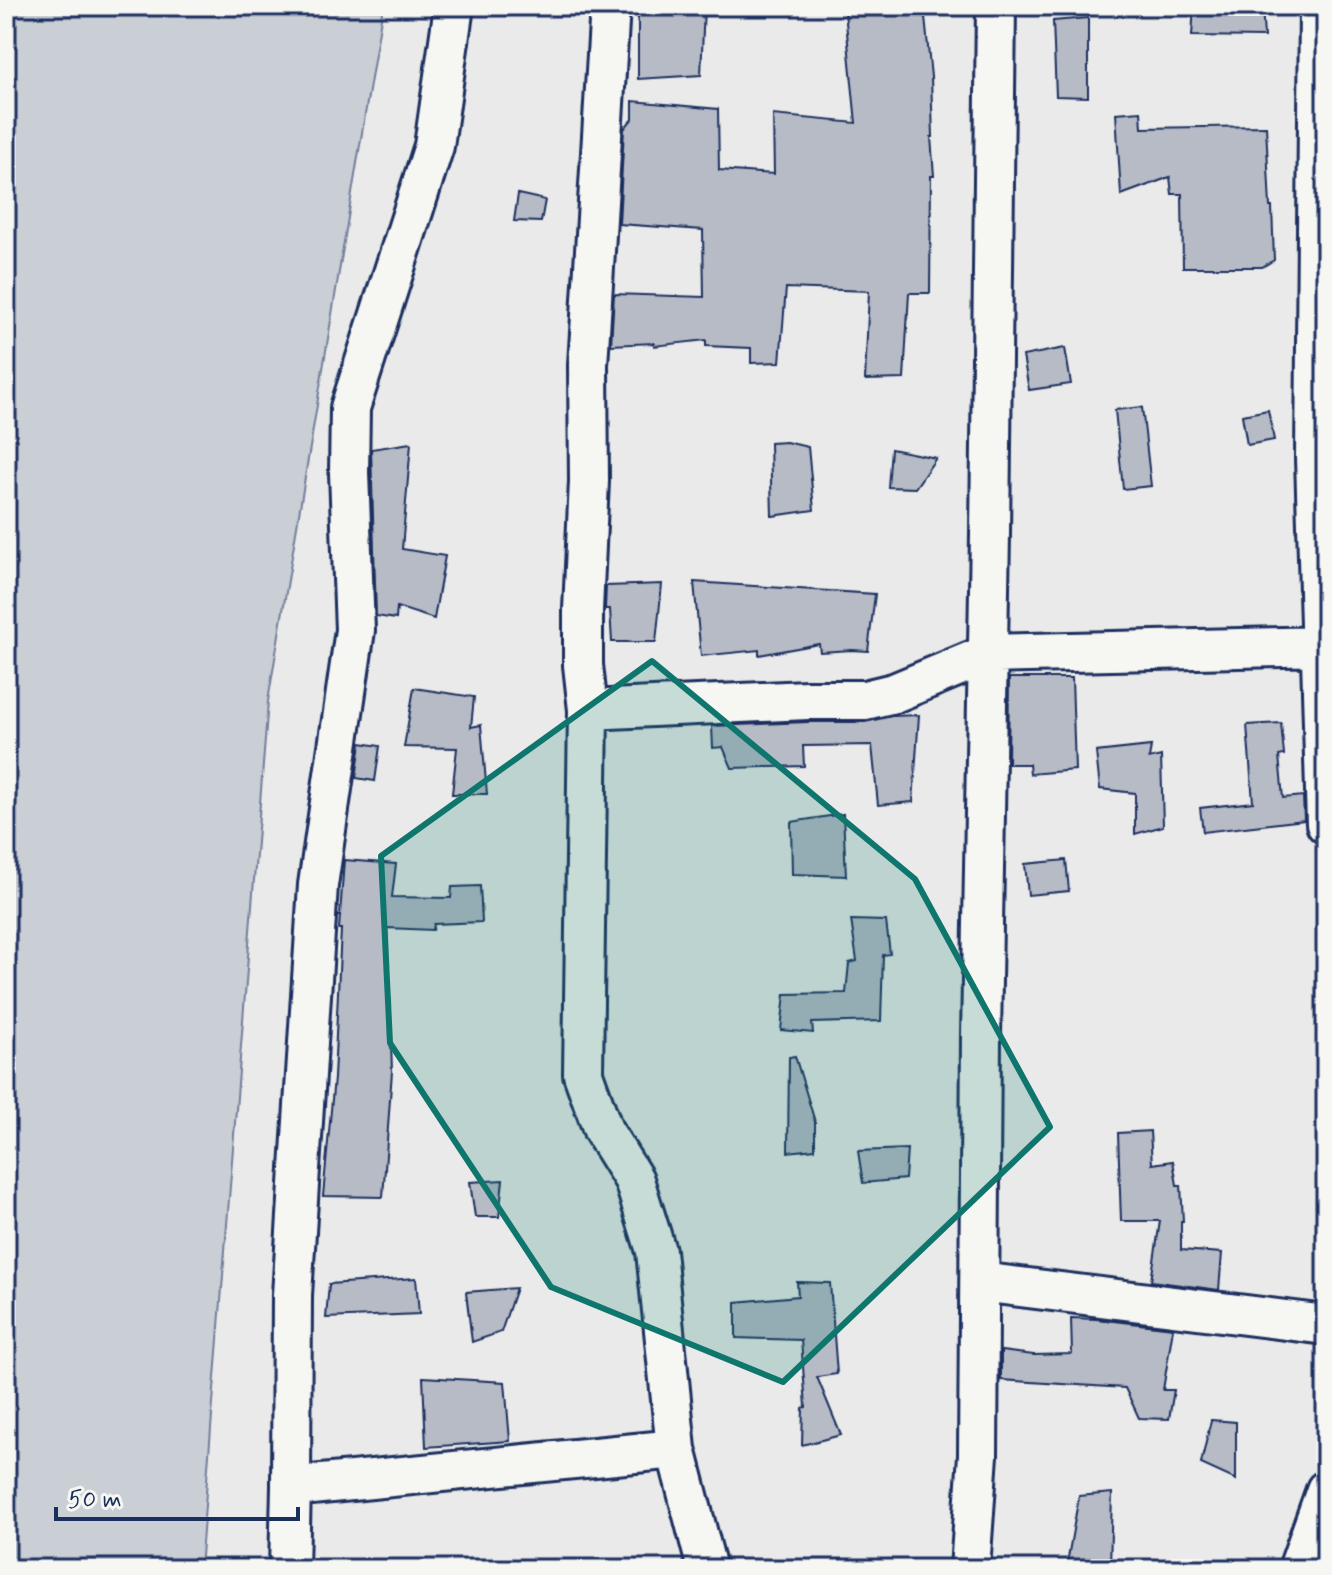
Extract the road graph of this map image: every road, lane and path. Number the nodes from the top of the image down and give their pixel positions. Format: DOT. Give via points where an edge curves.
graph roads {
  1 [pos="454,6"];
  2 [pos="610,6"];
  3 [pos="996,6"];
  4 [pos="1319,6"];
  5 [pos="1323,646"];
  6 [pos="988,654"];
  7 [pos="588,710"];
  8 [pos="1326,824"];
  9 [pos="980,1282"];
  10 [pos="1326,1325"];
  11 [pos="676,1449"];
  12 [pos="291,1487"];
  13 [pos="1326,1490"];
  14 [pos="289,1569"];
  15 [pos="707,1569"];
  16 [pos="970,1569"];
  17 [pos="1298,1569"];
  1 -- 12 [label="street" via="434,146 350,408 355,630 318,885 292,1295"];
  2 -- 7 [label="street" via="588,365 583,651"];
  3 -- 6 [label="street"];
  4 -- 5 [label="street" via="1315,458"];
  5 -- 6 [label="street"];
  5 -- 8 [label="street"];
  6 -- 7 [label="street" via="865,700"];
  6 -- 9 [label="street"];
  7 -- 11 [label="street" via="583,1074 603,1130 634,1180 656,1251"];
  9 -- 10 [label="street"];
  9 -- 16 [label="street" via="978,1455"];
  11 -- 12 [label="street"];
  11 -- 15 [label="street"];
  12 -- 14 [label="street"];
  13 -- 17 [label="street"];
}
